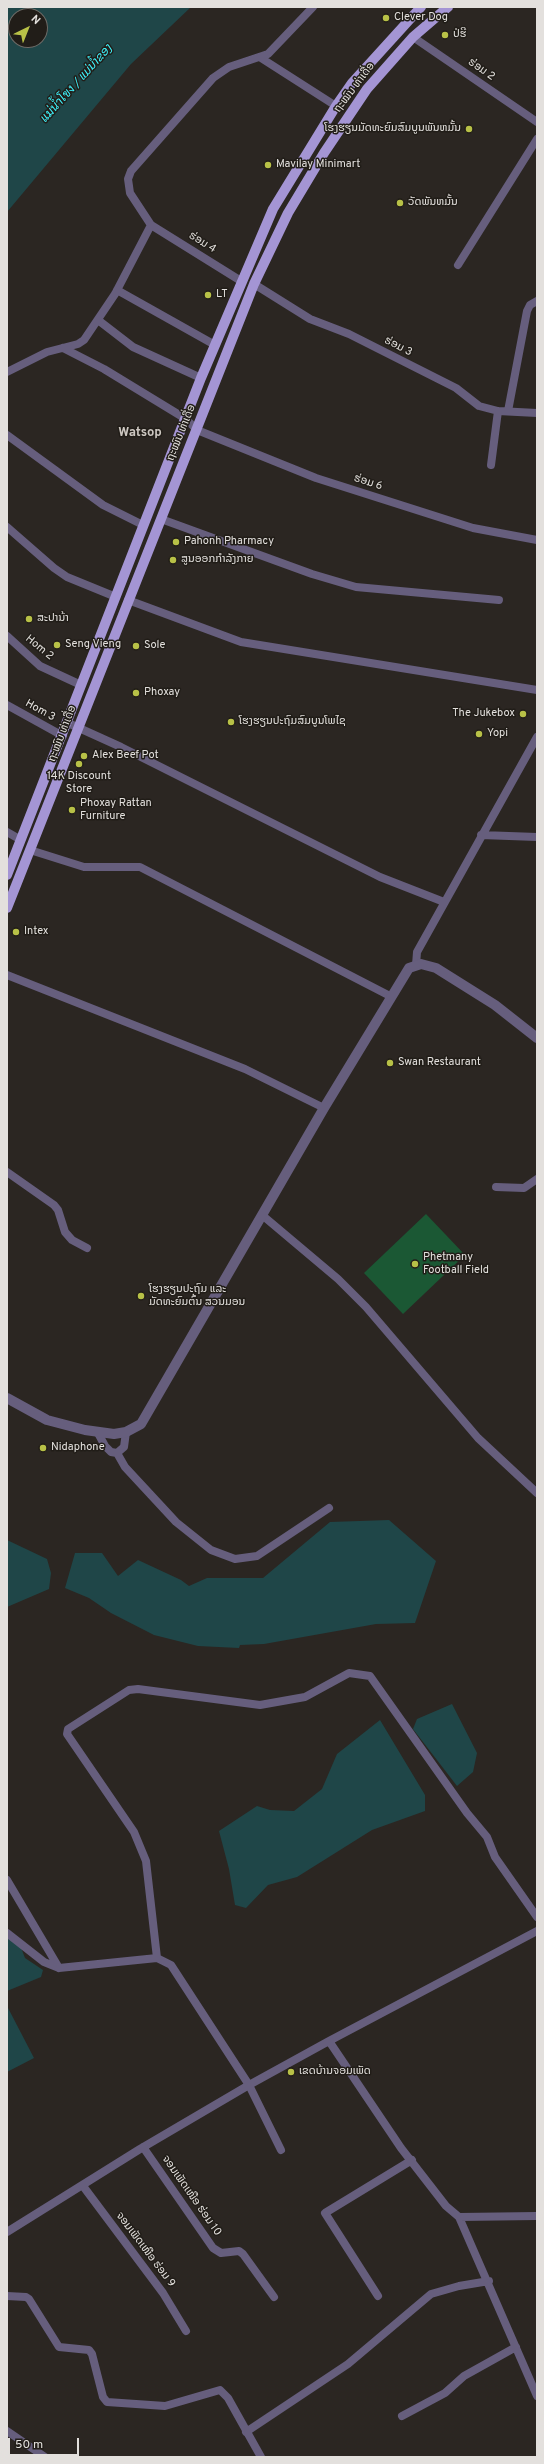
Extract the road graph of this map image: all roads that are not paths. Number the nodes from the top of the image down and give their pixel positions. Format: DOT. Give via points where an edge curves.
graph roads {
  1 [pos="313,7"];
  2 [pos="421,7"];
  3 [pos="448,7"];
  4 [pos="413,37"];
  5 [pos="261,58"];
  6 [pos="336,106"];
  7 [pos="537,122"];
  8 [pos="537,139"];
  9 [pos="151,225"];
  10 [pos="458,265"];
  11 [pos="241,281"];
  12 [pos="254,284"];
  13 [pos="117,290"];
  14 [pos="537,301"];
  15 [pos="98,320"];
  16 [pos="215,345"];
  17 [pos="63,348"];
  18 [pos="7,372"];
  19 [pos="202,378"];
  20 [pos="508,410"];
  21 [pos="498,411"];
  22 [pos="537,413"];
  23 [pos="186,419"];
  24 [pos="196,430"];
  25 [pos="7,435"];
  26 [pos="491,465"];
  27 [pos="161,519"];
  28 [pos="143,525"];
  29 [pos="7,527"];
  30 [pos="537,540"];
  31 [pos="116,597"];
  32 [pos="128,600"];
  33 [pos="499,600"];
  34 [pos="7,636"];
  35 [pos="81,685"];
  36 [pos="537,690"];
  37 [pos="7,705"];
  38 [pos="68,723"];
  39 [pos="78,728"];
  40 [pos="63,736"];
  41 [pos="537,737"];
  42 [pos="7,832"];
  43 [pos="481,835"];
  44 [pos="537,837"];
  45 [pos="21,840"];
  46 [pos="30,850"];
  47 [pos="7,875"];
  48 [pos="444,902"];
  49 [pos="7,908"];
  50 [pos="416,965"];
  51 [pos="7,975"];
  52 [pos="390,996"];
  53 [pos="537,1038"];
  54 [pos="324,1108"];
  55 [pos="7,1172"];
  56 [pos="537,1179"];
  57 [pos="496,1187"];
  58 [pos="262,1215"];
  59 [pos="87,1248"];
  60 [pos="7,1398"];
  61 [pos="98,1432"];
  62 [pos="126,1432"];
  63 [pos="117,1453"];
  64 [pos="537,1493"];
  65 [pos="329,1508"];
  66 [pos="7,1880"];
  67 [pos="537,1917"];
  68 [pos="537,1931"];
  69 [pos="7,1933"];
  70 [pos="157,1958"];
  71 [pos="59,1968"];
  72 [pos="329,2040"];
  73 [pos="249,2085"];
  74 [pos="143,2147"];
  75 [pos="281,2150"];
  76 [pos="412,2160"];
  77 [pos="83,2186"];
  78 [pos="537,2216"];
  79 [pos="459,2217"];
  80 [pos="7,2232"];
  81 [pos="489,2282"];
  82 [pos="7,2296"];
  83 [pos="378,2296"];
  84 [pos="274,2297"];
  85 [pos="186,2331"];
  86 [pos="516,2347"];
  87 [pos="537,2396"];
  88 [pos="402,2416"];
  89 [pos="7,2431"];
  90 [pos="246,2432"];
  91 [pos="45,2457"];
  92 [pos="261,2457"];
  1 -- 5 [label="street" via="268,54"];
  2 -- 6 [label="main road, ຖະໝົນ ທ່າເດື່ອ" via="358,77"];
  3 -- 4 [label="main road, ຖະໝົນ ທ່າເດື່ອ"];
  4 -- 7 [label="street, ຮ່ອມ 2"];
  4 -- 12 [label="main road, ຖະໝົນ ທ່າເດື່ອ" via="367,89 324,153 288,213"];
  5 -- 6 [label="street"];
  5 -- 9 [label="street" via="229,67 213,78 131,171 128,179 130,194"];
  6 -- 11 [label="main road, ຖະໝົນ ທ່າເດື່ອ" via="273,209"];
  8 -- 10 [label="street"];
  9 -- 11 [label="street, ຮ່ອມ 4"];
  9 -- 13 [label="street"];
  11 -- 16 [label="main road, ຖະໝົນ ທ່າເດື່ອ"];
  12 -- 21 [label="street, ຮ່ອມ 3" via="310,319 349,334 456,388 480,406"];
  12 -- 24 [label="main road, ຖະໝົນ ທ່າເດື່ອ"];
  13 -- 15 [label="street"];
  13 -- 16 [label="street"];
  14 -- 20 [label="street" via="530,305 527,311"];
  15 -- 17 [label="street" via="84,340"];
  15 -- 19 [label="street" via="133,347"];
  16 -- 19 [label="main road, ຖະໝົນ ທ່າເດື່ອ"];
  17 -- 18 [label="street" via="47,352"];
  17 -- 23 [label="street" via="104,369"];
  19 -- 23 [label="main road, ຖະໝົນ ທ່າເດື່ອ"];
  20 -- 21 [label="street, ຮ່ອມ 3"];
  20 -- 22 [label="street, ຮ່ອມ 3"];
  21 -- 26 [label="street"];
  23 -- 24 [label="street"];
  23 -- 28 [label="main road, ຖະໝົນ ທ່າເດື່ອ"];
  24 -- 27 [label="main road, ຖະໝົນ ທ່າເດື່ອ"];
  24 -- 30 [label="street, ຮ່ອມ 6" via="316,478 473,528"];
  25 -- 28 [label="street" via="103,505"];
  27 -- 32 [label="main road, ຖະໝົນ ທ່າເດື່ອ"];
  27 -- 33 [label="street" via="312,574 356,587"];
  28 -- 31 [label="main road, ຖະໝົນ ທ່າເດື່ອ"];
  29 -- 31 [label="street" via="67,577"];
  31 -- 35 [label="main road, ຖະໝົນ ທ່າເດື່ອ"];
  32 -- 36 [label="street" via="240,642"];
  32 -- 39 [label="main road, ຖະໝົນ ທ່າເດື່ອ"];
  34 -- 35 [label="street, Hom 2" via="40,666"];
  35 -- 38 [label="main road, ຖະໝົນ ທ່າເດື່ອ"];
  37 -- 40 [label="street, Hom 3"];
  38 -- 39 [label="street"];
  38 -- 40 [label="main road, ຖະໝົນ ທ່າເດື່ອ"];
  39 -- 46 [label="main road, ຖະໝົນ ທ່າເດື່ອ"];
  39 -- 48 [label="street" via="380,877"];
  40 -- 45 [label="main road, ຖະໝົນ ທ່າເດື່ອ"];
  41 -- 43 [label="street"];
  42 -- 45 [label="street"];
  43 -- 44 [label="street"];
  43 -- 48 [label="street"];
  45 -- 47 [label="main road, ຖະໝົນ ທ່າເດື່ອ"];
  46 -- 49 [label="main road, ຖະໝົນ ທ່າເດື່ອ"];
  46 -- 52 [label="street" via="84,867 140,867"];
  48 -- 50 [label="street" via="417,952"];
  50 -- 52 [label="street" via="404,974"];
  50 -- 53 [label="street" via="436,968 495,1005"];
  51 -- 54 [label="street" via="245,1069"];
  52 -- 54 [label="street"];
  54 -- 58 [label="street"];
  55 -- 59 [label="street" via="54,1205 65,1232 72,1240"];
  56 -- 57 [label="street" via="524,1188"];
  58 -- 62 [label="street" via="141,1424"];
  58 -- 64 [label="street" via="338,1279 366,1307 478,1438"];
  60 -- 61 [label="street" via="47,1420"];
  61 -- 62 [label="street"];
  61 -- 63 [label="street" via="105,1446 111,1452"];
  62 -- 63 [label="street" via="124,1447"];
  63 -- 65 [label="street" via="125,1467 176,1522 211,1550 234,1559 257,1556"];
  66 -- 71 [label="street"];
  67 -- 70 [label="street" via="495,1857 487,1837 467,1813 370,1676 349,1673 305,1697 260,1705 138,1689 121,1694 66,1731 134,1832 146,1861"];
  68 -- 72 [label="street"];
  69 -- 71 [label="street" via="44,1962"];
  70 -- 71 [label="street"];
  70 -- 73 [label="street" via="171,1965"];
  72 -- 73 [label="street"];
  72 -- 76 [label="street"];
  73 -- 74 [label="street"];
  73 -- 75 [label="street"];
  74 -- 77 [label="street"];
  74 -- 84 [label="street, ຈອມເພັດເໜືອ ຮ່ອມ 10" via="213,2248 222,2252 239,2251 244,2254"];
  76 -- 79 [label="street" via="446,2206"];
  76 -- 83 [label="street" via="325,2213"];
  77 -- 80 [label="street"];
  77 -- 85 [label="street, ຈອມເພັດເໜືອ ຮ່ອມ 9" via="163,2292"];
  78 -- 79 [label="street"];
  79 -- 81 [label="street"];
  81 -- 86 [label="street"];
  81 -- 90 [label="street" via="434,2292 348,2364"];
  82 -- 90 [label="street" via="27,2297 59,2347 89,2350 103,2397 108,2402 165,2406 220,2390 228,2398"];
  86 -- 87 [label="street"];
  86 -- 88 [label="street" via="464,2376 445,2393"];
  89 -- 91 [label="street"];
  90 -- 92 [label="street"];
}
